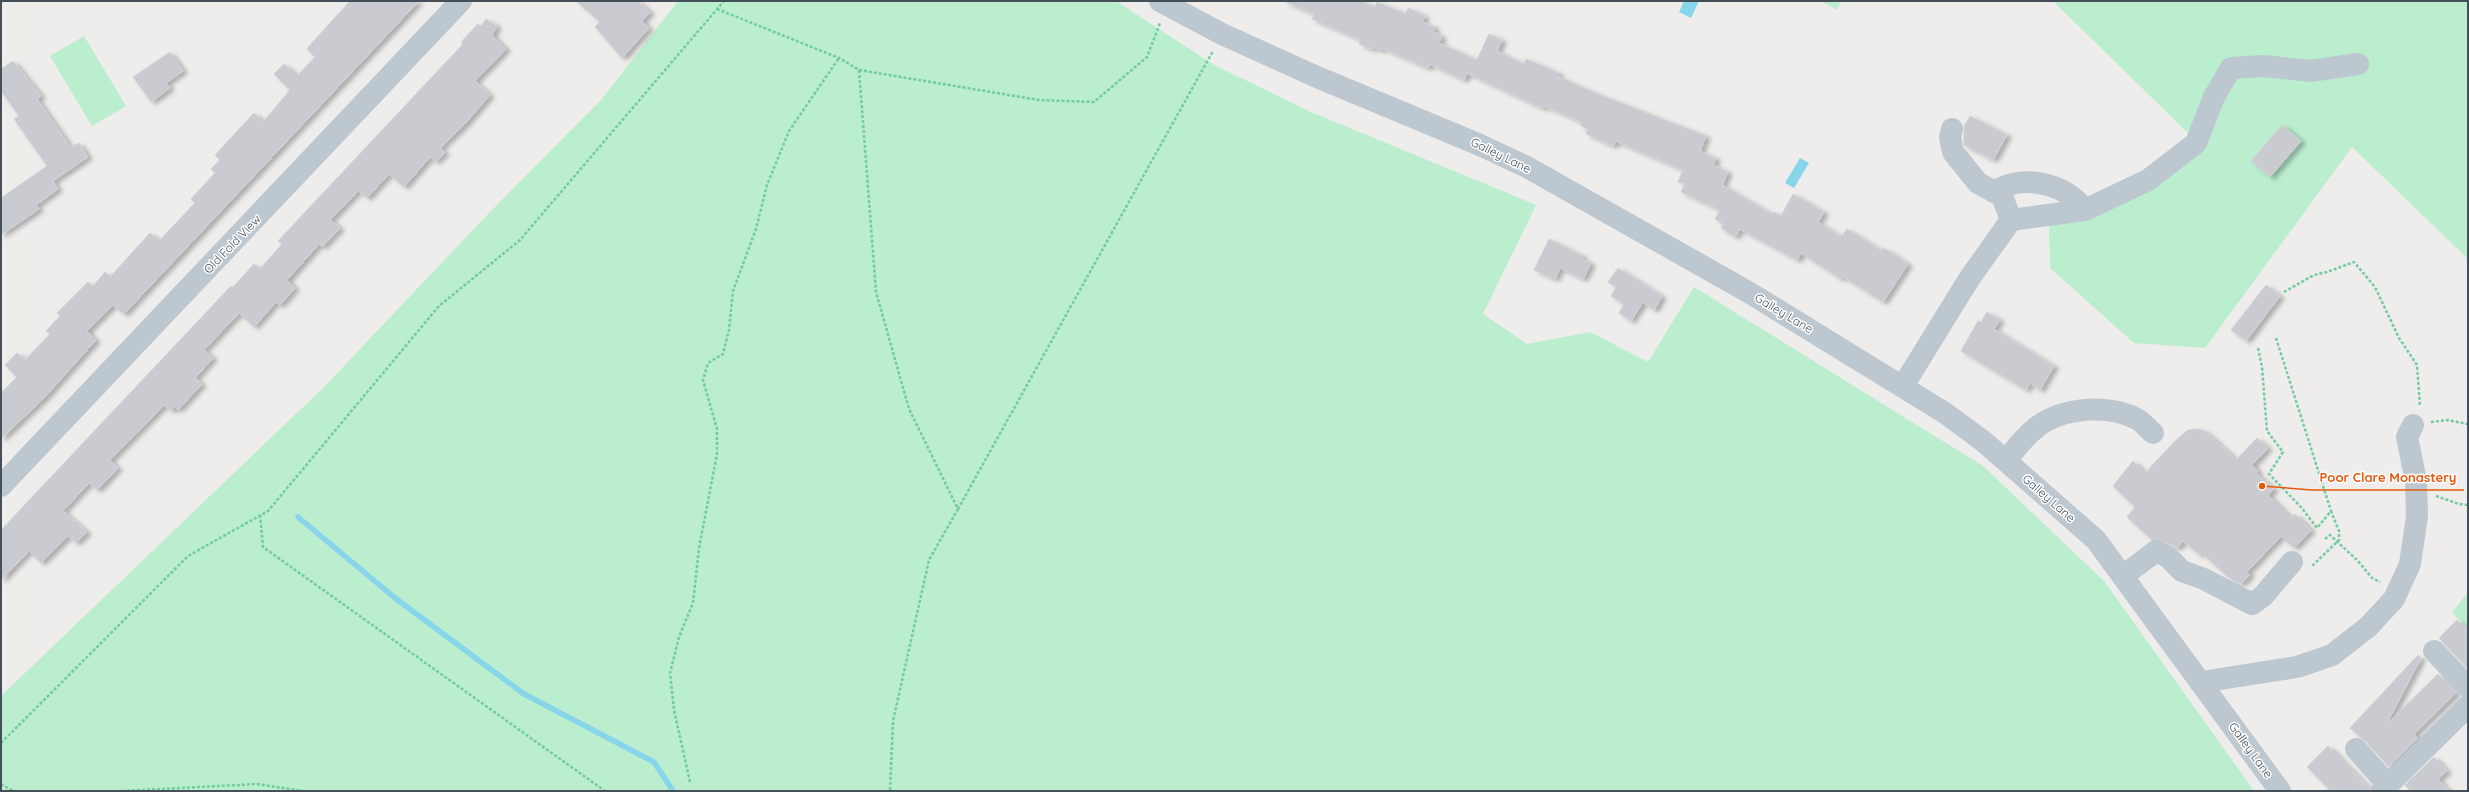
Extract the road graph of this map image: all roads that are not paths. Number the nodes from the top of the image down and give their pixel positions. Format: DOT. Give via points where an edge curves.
graph roads {
  1 [pos="461,1"];
  2 [pos="1161,9"];
  3 [pos="2358,64"];
  4 [pos="1952,129"];
  5 [pos="1994,192"];
  6 [pos="2085,210"];
  7 [pos="2011,220"];
  8 [pos="1903,386"];
  9 [pos="2413,425"];
  10 [pos="2153,434"];
  11 [pos="2006,461"];
  12 [pos="1,486"];
  13 [pos="2292,562"];
  14 [pos="2123,576"];
  15 [pos="2434,650"];
  16 [pos="2201,682"];
  17 [pos="2468,687"];
  18 [pos="2468,706"];
  19 [pos="2356,749"];
  20 [pos="2385,788"];
  21 [pos="2280,791"];
  1 -- 12 [label="street, Old Fold View"];
  2 -- 8 [label="street, Galley Lane" via="1480,145 1527,168 1750,293"];
  3 -- 6 [label="street" via="2310,71 2264,66 2231,68 2214,97 2196,143 2148,180"];
  4 -- 5 [label="street" via="1950,137 1953,152 1978,183"];
  5 -- 6 [label="street" via="2006,184 2046,184 2077,199"];
  5 -- 7 [label="street" via="2002,196"];
  6 -- 7 [label="street"];
  7 -- 8 [label="street" via="1969,279"];
  8 -- 11 [label="street, Galley Lane" via="1945,413"];
  9 -- 16 [label="street" via="2407,437 2416,490 2417,516 2410,564 2394,600 2368,627 2332,655 2297,667"];
  10 -- 11 [label="street" via="2139,420 2118,411 2072,413 2053,418 2038,426 2020,442"];
  11 -- 14 [label="street, Galley Lane" via="2096,540"];
  13 -- 14 [label="street" via="2263,596 2252,604 2204,579 2182,571 2168,557 2156,551"];
  14 -- 16 [label="street, Galley Lane"];
  15 -- 17 [label="street"];
  16 -- 21 [label="street, Galley Lane"];
  18 -- 20 [label="street"];
  19 -- 20 [label="street"];
}
